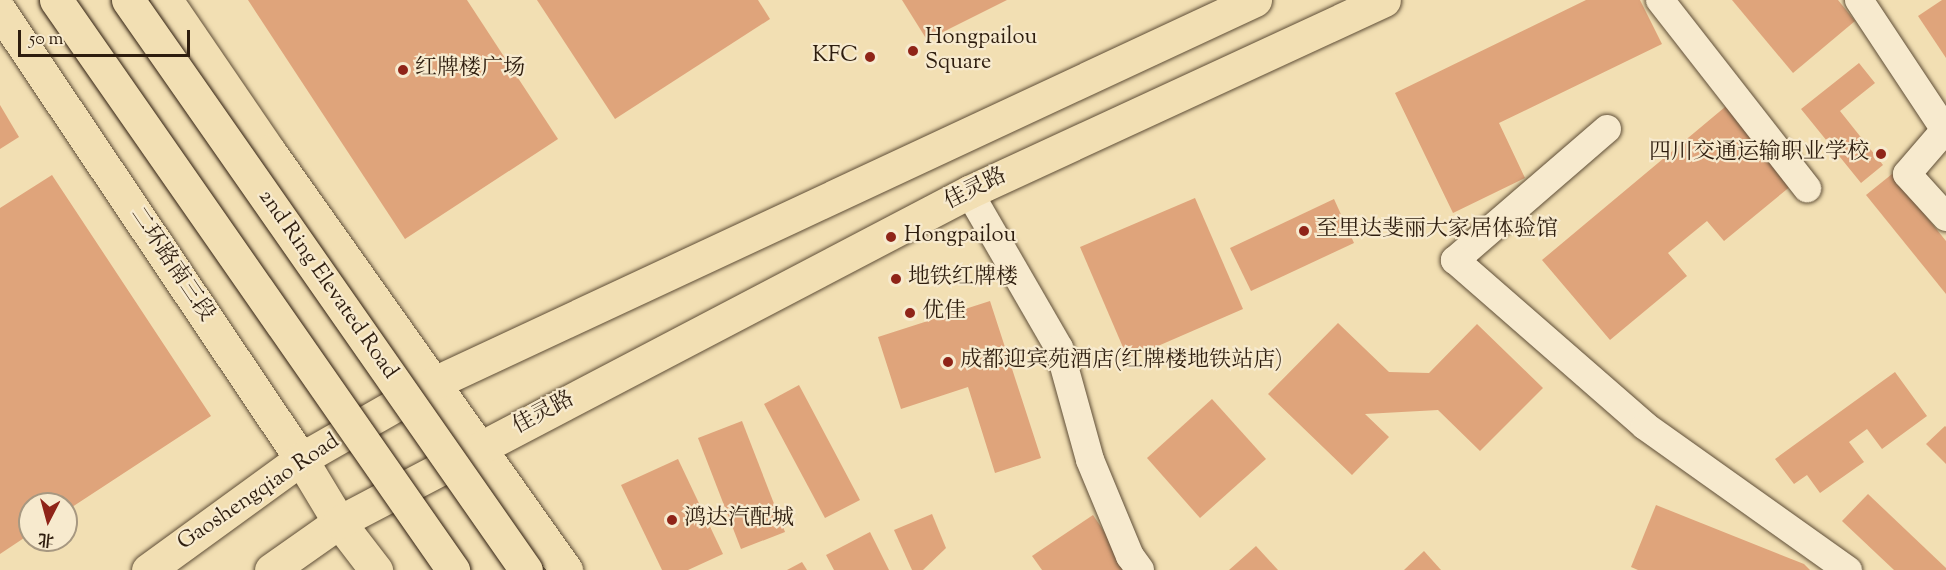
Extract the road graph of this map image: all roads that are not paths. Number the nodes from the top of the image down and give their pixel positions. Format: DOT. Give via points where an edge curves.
graph roads {
  1 [pos="56,0"];
  2 [pos="128,0"];
  3 [pos="166,0"];
  4 [pos="1255,0"];
  5 [pos="1384,0"];
  6 [pos="1660,0"];
  7 [pos="1859,0"];
  8 [pos="0,11"];
  9 [pos="1606,129"];
  10 [pos="1807,188"];
  11 [pos="969,192"];
  12 [pos="1946,217"];
  13 [pos="434,383"];
  14 [pos="480,448"];
  15 [pos="301,459"];
  16 [pos="339,522"];
  17 [pos="148,570"];
  18 [pos="271,570"];
  19 [pos="376,570"];
  20 [pos="453,570"];
  21 [pos="526,570"];
  22 [pos="566,570"];
  23 [pos="1140,570"];
  24 [pos="1848,570"];
  1 -- 20 [label="main road, bridge"];
  2 -- 21 [label="main road, 2nd Ring Elevated Road, bridge"];
  3 -- 13 [label="main road"];
  4 -- 13 [label="main road"];
  5 -- 11 [label="main road, 佳灵路"];
  6 -- 10 [label="street"];
  7 -- 12 [label="street" via="1946,130 1907,174"];
  8 -- 15 [label="main road, 二环路南三段"];
  9 -- 24 [label="street" via="1455,260 1645,426"];
  11 -- 14 [label="main road, 佳灵路"];
  11 -- 23 [label="street" via="1059,348 1090,460 1130,556"];
  13 -- 14 [label="main road"];
  13 -- 15 [label="main road, Gaoshengqiao Road"];
  14 -- 16 [label="main road"];
  14 -- 22 [label="main road"];
  15 -- 16 [label="main road, 二环路南三段"];
  15 -- 17 [label="main road, Gaoshengqiao Road"];
  16 -- 18 [label="main road"];
  16 -- 19 [label="main road, 二环路南三段"];
}
